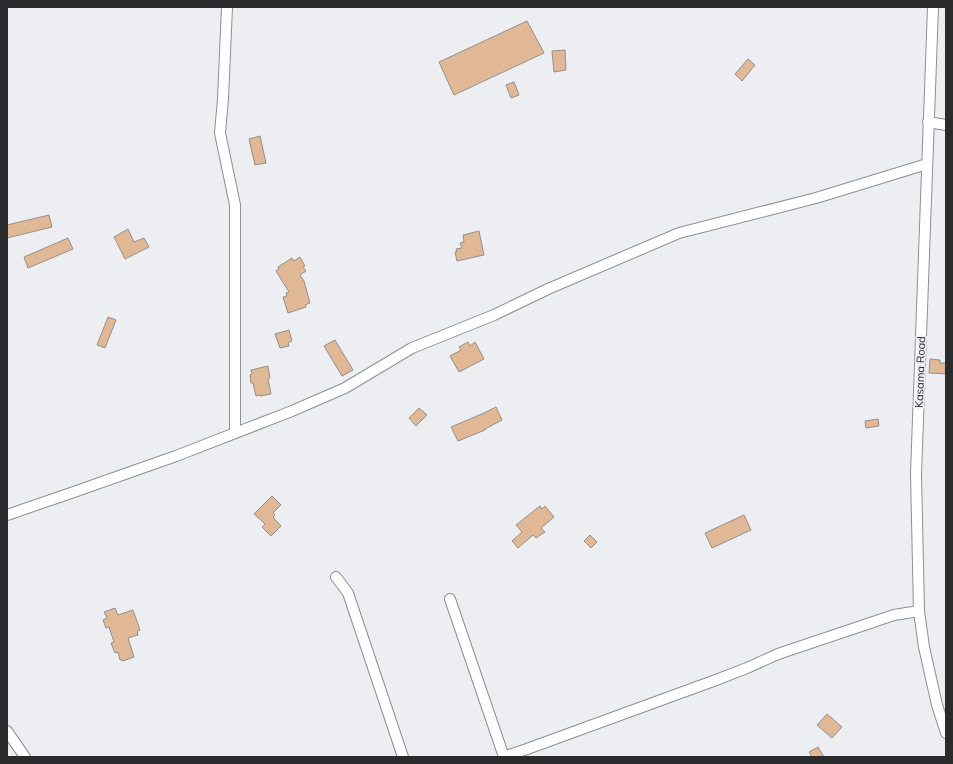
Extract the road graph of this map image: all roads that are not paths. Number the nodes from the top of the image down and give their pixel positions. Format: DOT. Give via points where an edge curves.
graph roads {
  1 [pos="227,7"];
  2 [pos="933,7"];
  3 [pos="928,122"];
  4 [pos="946,124"];
  5 [pos="927,164"];
  6 [pos="235,433"];
  7 [pos="7,515"];
  8 [pos="336,577"];
  9 [pos="450,599"];
  10 [pos="919,611"];
  11 [pos="944,720"];
  12 [pos="7,731"];
  13 [pos="946,734"];
  14 [pos="26,757"];
  15 [pos="403,757"];
  16 [pos="503,757"];
  1 -- 6 [label="street" via="220,133 235,205"];
  2 -- 3 [label="street, Kasama Road"];
  3 -- 4 [label="street"];
  3 -- 5 [label="street, Kasama Road"];
  5 -- 6 [label="street" via="816,198 679,233 494,315 412,348 345,388"];
  5 -- 10 [label="street, Kasama Road" via="916,474"];
  6 -- 7 [label="street"];
  8 -- 15 [label="street" via="348,593"];
  9 -- 16 [label="street"];
  10 -- 11 [label="street, Kasama Road" via="937,705"];
  10 -- 16 [label="street" via="894,615 778,654 716,680"];
  11 -- 13 [label="street, Kasama Road"];
  12 -- 14 [label="street"];
}
